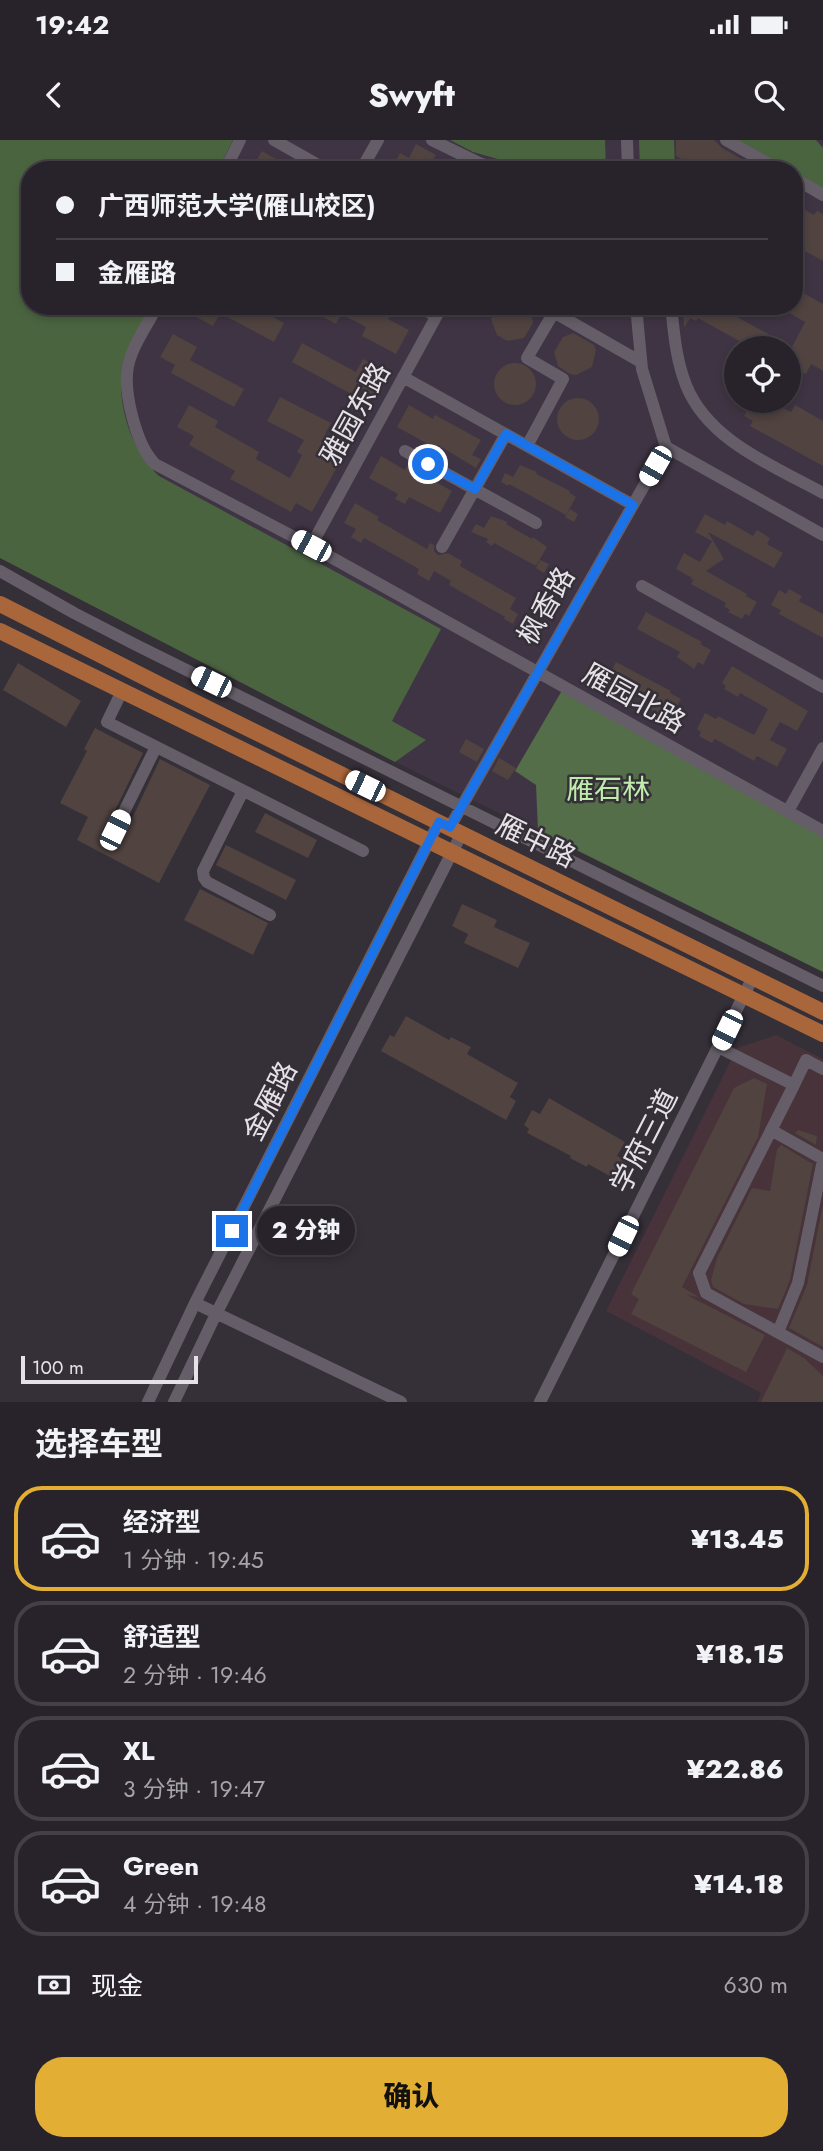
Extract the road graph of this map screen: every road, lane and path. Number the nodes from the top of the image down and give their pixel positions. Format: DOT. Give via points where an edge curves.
graph roads {
  1 [pos="240,140"];
  2 [pos="274,140"];
  3 [pos="377,140"];
  4 [pos="432,140"];
  5 [pos="627,140"];
  6 [pos="726,140"];
  7 [pos="230,161"];
  8 [pos="311,161"];
  9 [pos="366,161"];
  10 [pos="475,161"];
  11 [pos="628,161"];
  12 [pos="763,161"];
  13 [pos="803,183"];
  14 [pos="823,195"];
  15 [pos="152,315"];
  16 [pos="437,315"];
  17 [pos="545,315"];
  18 [pos="559,315"];
  19 [pos="637,315"];
  20 [pos="672,315"];
  21 [pos="641,362"];
  22 [pos="403,377"];
  23 [pos="506,434"];
  24 [pos="527,446"];
  25 [pos="666,447"];
  26 [pos="405,451"];
  27 [pos="475,489"];
  28 [pos="823,493"];
  29 [pos="633,505"];
  30 [pos="536,523"];
  31 [pos="823,535"];
  32 [pos="311,546"];
  33 [pos="442,547"];
  34 [pos="0,571"];
  35 [pos="642,586"];
  36 [pos="0,604"];
  37 [pos="0,631"];
  38 [pos="537,672"];
  39 [pos="823,687"];
  40 [pos="122,691"];
  41 [pos="156,747"];
  42 [pos="823,748"];
  43 [pos="243,791"];
  44 [pos="462,806"];
  45 [pos="788,811"];
  46 [pos="450,828"];
  47 [pos="115,830"];
  48 [pos="823,831"];
  49 [pos="429,843"];
  50 [pos="363,851"];
  51 [pos="451,853"];
  52 [pos="270,915"];
  53 [pos="753,977"];
  54 [pos="823,986"];
  55 [pos="744,996"];
  56 [pos="823,1012"];
  57 [pos="823,1034"];
  58 [pos="718,1047"];
  59 [pos="823,1069"];
  60 [pos="794,1085"];
  61 [pos="771,1130"];
  62 [pos="823,1160"];
  63 [pos="195,1303"];
  64 [pos="216,1314"];
  65 [pos="778,1332"];
  66 [pos="823,1357"];
  67 [pos="148,1402"];
  68 [pos="174,1402"];
  69 [pos="401,1402"];
  70 [pos="540,1402"];
  1 -- 7 [label="street"];
  2 -- 8 [label="street"];
  3 -- 9 [label="street"];
  4 -- 10 [label="street"];
  5 -- 11 [label="street"];
  6 -- 12 [label="street"];
  13 -- 14 [label="street"];
  15 -- 32 [label="street, 雁园北路" via="127,373 131,408 149,457 158,466"];
  16 -- 22 [label="street, 雅园东路"];
  17 -- 24 [label="street" via="527,359 562,379"];
  18 -- 21 [label="street"];
  19 -- 21 [label="street"];
  20 -- 28 [label="street" via="685,383 710,423 751,453"];
  21 -- 25 [label="street"];
  22 -- 23 [label="street"];
  22 -- 32 [label="street, 雅园东路"];
  23 -- 24 [label="street"];
  23 -- 27 [label="street"];
  24 -- 29 [label="street"];
  25 -- 29 [label="street, 枫香路"];
  25 -- 31 [label="street"];
  26 -- 27 [label="street"];
  27 -- 30 [label="street"];
  27 -- 33 [label="street"];
  29 -- 38 [label="street, 枫香路"];
  32 -- 38 [label="street, 雁园北路"];
  34 -- 44 [label="street" via="74,613"];
  35 -- 39 [label="street"];
  36 -- 46 [label="main road, 雁中路"];
  37 -- 40 [label="main road, 雁中路"];
  38 -- 44 [label="street, 枫香路"];
  38 -- 45 [label="street, 雁园北路"];
  40 -- 41 [label="street" via="107,722"];
  40 -- 49 [label="main road, 雁中路"];
  41 -- 43 [label="street"];
  41 -- 47 [label="street"];
  42 -- 45 [label="street"];
  43 -- 50 [label="street"];
  43 -- 52 [label="street" via="203,871 204,878"];
  44 -- 46 [label="street, 枫香路"];
  44 -- 54 [label="street"];
  45 -- 48 [label="street, 雁园北路"];
  46 -- 49 [label="street, 金雁路"];
  46 -- 51 [label="street, 金雁路"];
  46 -- 53 [label="main road, 雁中路"];
  49 -- 51 [label="main road, 雁中路"];
  49 -- 63 [label="street, 金雁路"];
  51 -- 55 [label="main road, 雁中路"];
  51 -- 64 [label="street, 金雁路"];
  53 -- 55 [label="street, 学府三道"];
  53 -- 56 [label="main road, 雁中路"];
  55 -- 57 [label="main road, 雁中路"];
  55 -- 58 [label="street, 学府三道"];
  58 -- 60 [label="street"];
  58 -- 70 [label="street, 学府三道"];
  59 -- 60 [label="street" via="806,1060"];
  60 -- 61 [label="street"];
  61 -- 62 [label="street"];
  61 -- 65 [label="street" via="699,1273 706,1293"];
  62 -- 65 [label="street" via="798,1283"];
  63 -- 64 [label="street"];
  63 -- 67 [label="street, 金雁路"];
  64 -- 68 [label="street, 金雁路"];
  64 -- 69 [label="street"];
  65 -- 66 [label="street"];
}
